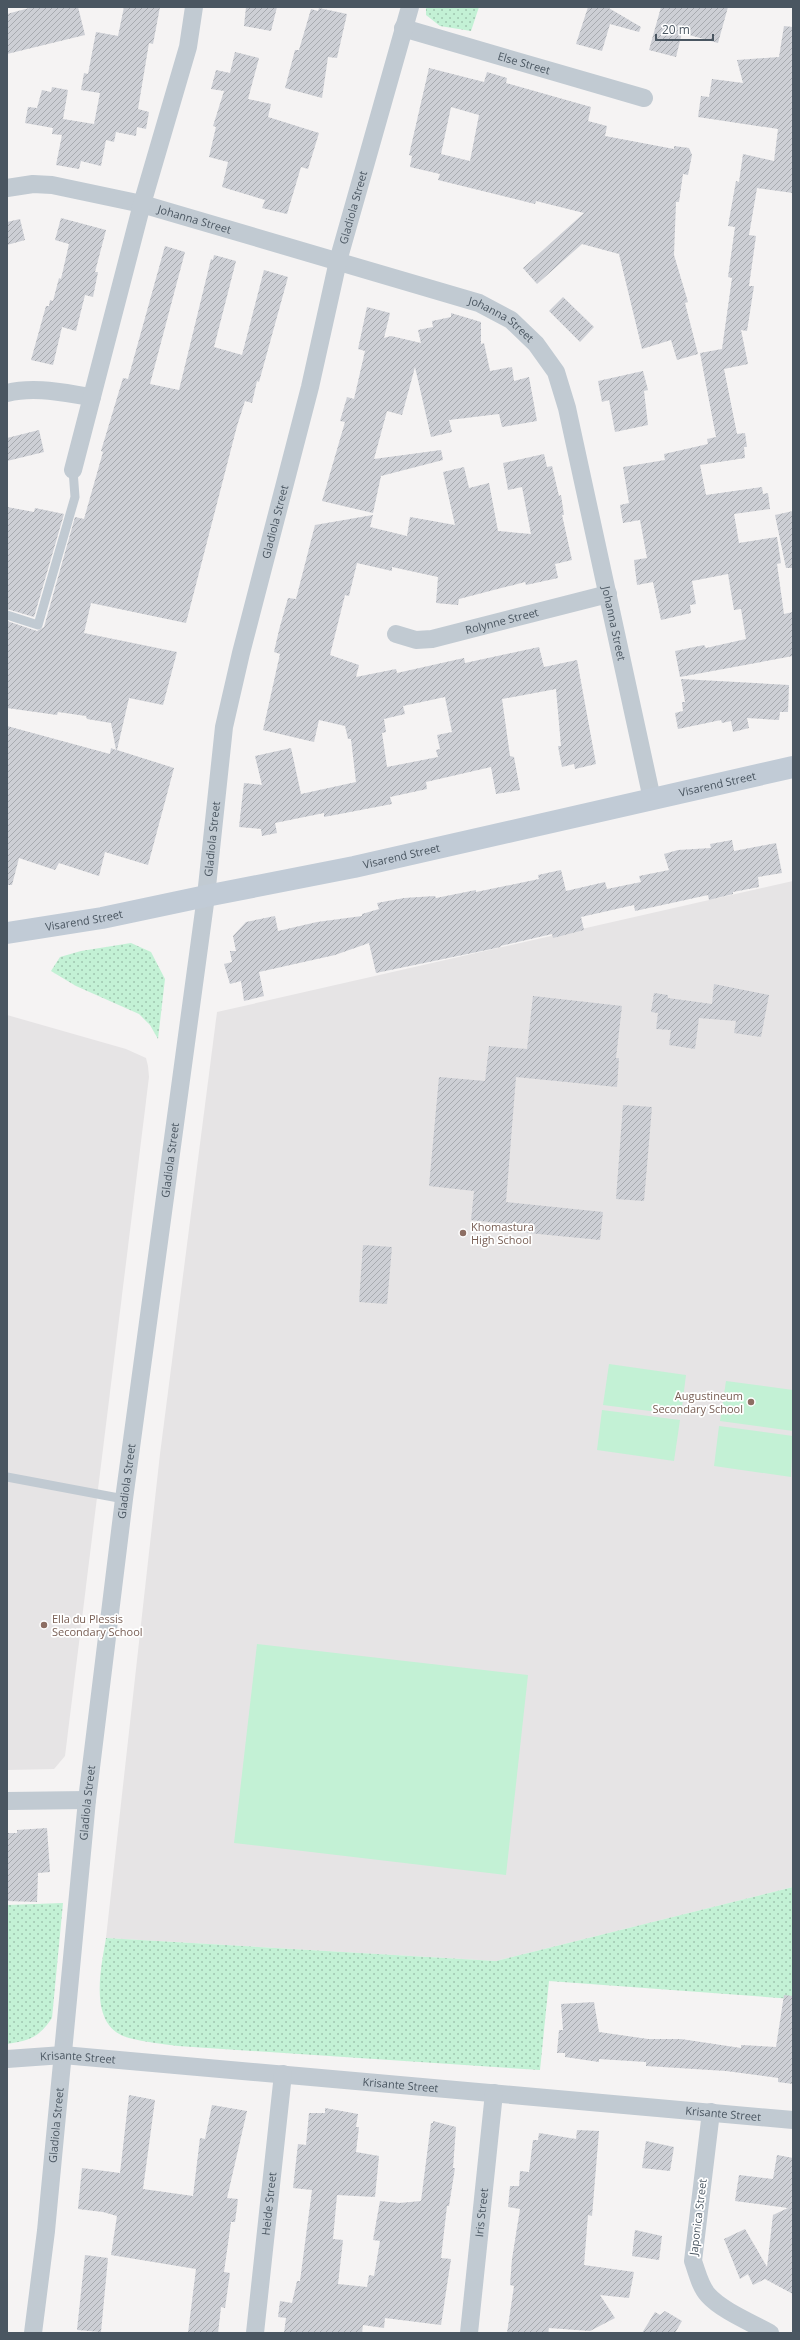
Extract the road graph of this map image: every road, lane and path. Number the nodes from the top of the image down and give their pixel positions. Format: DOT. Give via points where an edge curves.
graph roads {
  1 [pos="194,7"];
  2 [pos="410,7"];
  3 [pos="404,28"];
  4 [pos="644,98"];
  5 [pos="7,188"];
  6 [pos="142,204"];
  7 [pos="338,261"];
  8 [pos="7,393"];
  9 [pos="92,397"];
  10 [pos="73,470"];
  11 [pos="608,594"];
  12 [pos="7,615"];
  13 [pos="396,634"];
  14 [pos="793,767"];
  15 [pos="652,799"];
  16 [pos="206,896"];
  17 [pos="7,933"];
  18 [pos="7,1477"];
  19 [pos="124,1498"];
  20 [pos="87,1800"];
  21 [pos="7,1801"];
  22 [pos="63,2055"];
  23 [pos="7,2059"];
  24 [pos="283,2074"];
  25 [pos="494,2093"];
  26 [pos="711,2112"];
  27 [pos="793,2120"];
  28 [pos="33,2333"];
  29 [pos="255,2333"];
  30 [pos="469,2333"];
  31 [pos="770,2333"];
  1 -- 6 [label="street" via="188,47"];
  2 -- 3 [label="street, Gladiola Street"];
  3 -- 4 [label="street, Else Street"];
  3 -- 7 [label="street, Gladiola Street"];
  5 -- 6 [label="street, Johanna Street" via="33,184 52,185"];
  6 -- 7 [label="street, Johanna Street"];
  6 -- 9 [label="street"];
  7 -- 11 [label="street, Johanna Street" via="479,303 511,320 536,344 556,372 567,408"];
  7 -- 16 [label="street, Gladiola Street" via="310,387 224,727"];
  8 -- 9 [label="street" via="42,390"];
  9 -- 10 [label="street"];
  10 -- 12 [label="lane" via="75,497 38,625"];
  11 -- 13 [label="street, Rolynne Street" via="432,639 416,640"];
  11 -- 15 [label="street, Johanna Street"];
  14 -- 15 [label="street, Visarend Street"];
  15 -- 16 [label="street, Visarend Street" via="354,867"];
  16 -- 17 [label="street, Visarend Street" via="102,918"];
  16 -- 19 [label="street, Gladiola Street"];
  18 -- 19 [label="lane"];
  19 -- 20 [label="street, Gladiola Street"];
  20 -- 21 [label="street"];
  20 -- 22 [label="street, Gladiola Street"];
  22 -- 23 [label="street, Krisante Street"];
  22 -- 24 [label="street, Krisante Street"];
  22 -- 28 [label="street, Gladiola Street"];
  24 -- 25 [label="street, Krisante Street"];
  24 -- 29 [label="street, Heide Street"];
  25 -- 26 [label="street, Krisante Street"];
  25 -- 30 [label="street, Iris Street"];
  26 -- 27 [label="street, Krisante Street"];
  26 -- 31 [label="street, Japonica Street" via="693,2261 708,2296 724,2308"];
}
